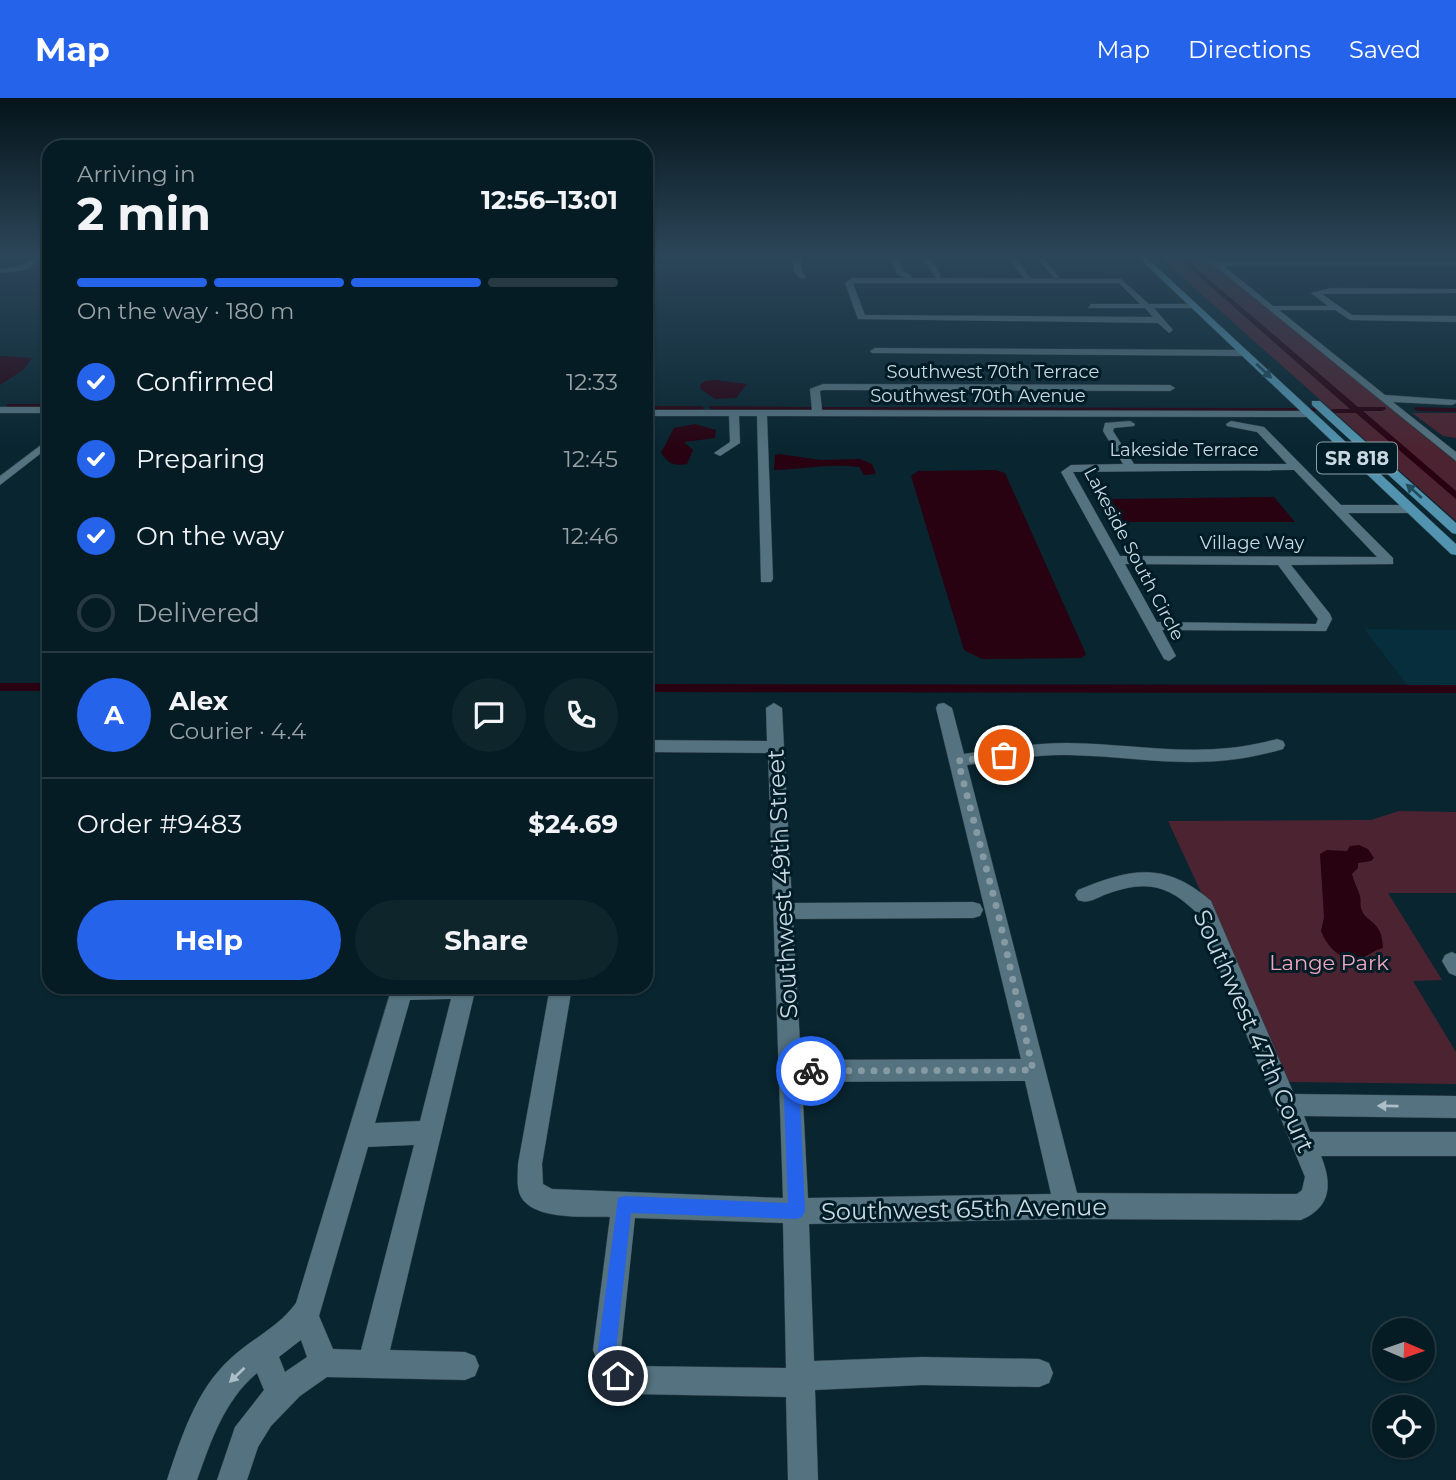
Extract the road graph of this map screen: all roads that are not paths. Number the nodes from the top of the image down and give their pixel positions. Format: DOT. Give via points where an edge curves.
graph roads {
  1 [pos="1104,321"];
  2 [pos="1161,321"];
  3 [pos="1212,321"];
  4 [pos="1227,321"];
  5 [pos="1288,321"];
  6 [pos="1109,328"];
  7 [pos="1235,329"];
  8 [pos="1169,330"];
  9 [pos="875,351"];
  10 [pos="1245,353"];
  11 [pos="1170,388"];
  12 [pos="1302,398"];
  13 [pos="1384,400"];
  14 [pos="1454,402"];
  15 [pos="0,410"];
  16 [pos="42,410"];
  17 [pos="653,413"];
  18 [pos="734,413"];
  19 [pos="762,413"];
  20 [pos="817,413"];
  21 [pos="1310,414"];
  22 [pos="1343,428"];
  23 [pos="42,448"];
  24 [pos="720,453"];
  25 [pos="1456,458"];
  26 [pos="1297,467"];
  27 [pos="1072,468"];
  28 [pos="1132,468"];
  29 [pos="0,482"];
  30 [pos="1333,505"];
  31 [pos="1407,505"];
  32 [pos="1456,530"];
  33 [pos="1456,551"];
  34 [pos="1116,560"];
  35 [pos="1281,560"];
  36 [pos="766,579"];
  37 [pos="1153,626"];
  38 [pos="1169,656"];
  39 [pos="774,708"];
  40 [pos="944,708"];
  41 [pos="1277,745"];
  42 [pos="653,746"];
  43 [pos="775,747"];
  44 [pos="958,761"];
  45 [pos="1085,895"];
  46 [pos="973,910"];
  47 [pos="784,911"];
  48 [pos="401,994"];
  49 [pos="464,994"];
  50 [pos="560,994"];
  51 [pos="1033,1070"];
  52 [pos="791,1071"];
  53 [pos="1286,1105"];
  54 [pos="1456,1107"];
  55 [pos="428,1133"];
  56 [pos="359,1135"];
  57 [pos="1303,1144"];
  58 [pos="1456,1144"];
  59 [pos="1313,1197"];
  60 [pos="624,1204"];
  61 [pos="1067,1206"];
  62 [pos="796,1211"];
  63 [pos="305,1314"];
  64 [pos="263,1353"];
  65 [pos="324,1363"];
  66 [pos="372,1364"];
  67 [pos="465,1366"];
  68 [pos="1040,1373"];
  69 [pos="800,1379"];
  70 [pos="280,1395"];
  71 [pos="182,1480"];
  72 [pos="232,1480"];
  73 [pos="803,1480"];
  1 -- 6 [label="street"];
  2 -- 8 [label="street"];
  3 -- 10 [label="main road, SR 818"];
  4 -- 7 [label="main road"];
  5 -- 13 [label="street"];
  9 -- 10 [label="street"];
  10 -- 12 [label="main road, SR 818, one-way"];
  11 -- 20 [label="street, Southwest 70th Terrace" via="817,388"];
  12 -- 21 [label="main road, SR 818"];
  12 -- 22 [label="main road, SR 818"];
  13 -- 14 [label="street"];
  13 -- 25 [label="street"];
  15 -- 16 [label="street"];
  17 -- 18 [label="street, Southwest 70th Avenue"];
  18 -- 19 [label="street, Southwest 70th Avenue"];
  18 -- 24 [label="street" via="735,443"];
  19 -- 20 [label="street, Southwest 70th Avenue"];
  19 -- 36 [label="street"];
  20 -- 21 [label="street, Southwest 70th Avenue"];
  21 -- 22 [label="main road"];
  21 -- 31 [label="main road, SR 818"];
  32 -- 22 [label="main road, SR 818, one-way"];
  23 -- 29 [label="street"];
  26 -- 28 [label="street, Lakeside Terrace"];
  26 -- 28 [label="street" via="1260,429 1240,424 1109,425 1108,431"];
  26 -- 30 [label="street"];
  27 -- 28 [label="street, Lakeside Terrace"];
  27 -- 34 [label="street, Lakeside South Circle" via="1067,472"];
  30 -- 31 [label="street"];
  30 -- 35 [label="street, Village Way" via="1388,561"];
  31 -- 33 [label="main road, SR 818"];
  34 -- 35 [label="street, Village Way"];
  34 -- 37 [label="street, Lakeside South Circle"];
  35 -- 37 [label="street" via="1323,614 1321,628"];
  37 -- 38 [label="street, Lakeside South Circle"];
  39 -- 43 [label="street, Southwest 49th Street"];
  40 -- 44 [label="street"];
  41 -- 44 [label="street" via="1207,758 1066,749"];
  42 -- 43 [label="street"];
  43 -- 47 [label="street, Southwest 49th Street"];
  44 -- 51 [label="street"];
  45 -- 53 [label="street, Southwest 47th Court" via="1119,881 1158,880 1183,888 1204,907"];
  46 -- 47 [label="street"];
  47 -- 52 [label="street, Southwest 49th Street"];
  48 -- 56 [label="street"];
  49 -- 55 [label="street"];
  50 -- 60 [label="street, Southwest 65th Avenue" via="530,1164 531,1191 549,1202"];
  51 -- 52 [label="street"];
  51 -- 61 [label="street"];
  52 -- 62 [label="street, Southwest 49th Street"];
  54 -- 53 [label="street, one-way"];
  53 -- 57 [label="street, Southwest 47th Court"];
  55 -- 56 [label="street"];
  55 -- 66 [label="street"];
  56 -- 63 [label="street"];
  57 -- 58 [label="street"];
  57 -- 59 [label="street, Southwest 47th Court" via="1317,1177"];
  59 -- 61 [label="street, Southwest 65th Avenue" via="1301,1207"];
  60 -- 62 [label="street, Southwest 65th Avenue"];
  60 -- 69 [label="street" via="607,1350 618,1376 780,1384"];
  61 -- 62 [label="street, Southwest 65th Avenue"];
  62 -- 69 [label="street, Southwest 49th Street"];
  63 -- 64 [label="street"];
  63 -- 65 [label="street"];
  64 -- 70 [label="street"];
  64 -- 71 [label="street, one-way" via="232,1377 206,1418"];
  65 -- 66 [label="street"];
  65 -- 70 [label="street"];
  66 -- 67 [label="street"];
  68 -- 69 [label="street" via="922,1371 820,1374"];
  69 -- 73 [label="street, Southwest 49th Street"];
  70 -- 72 [label="street" via="246,1438"];
}
